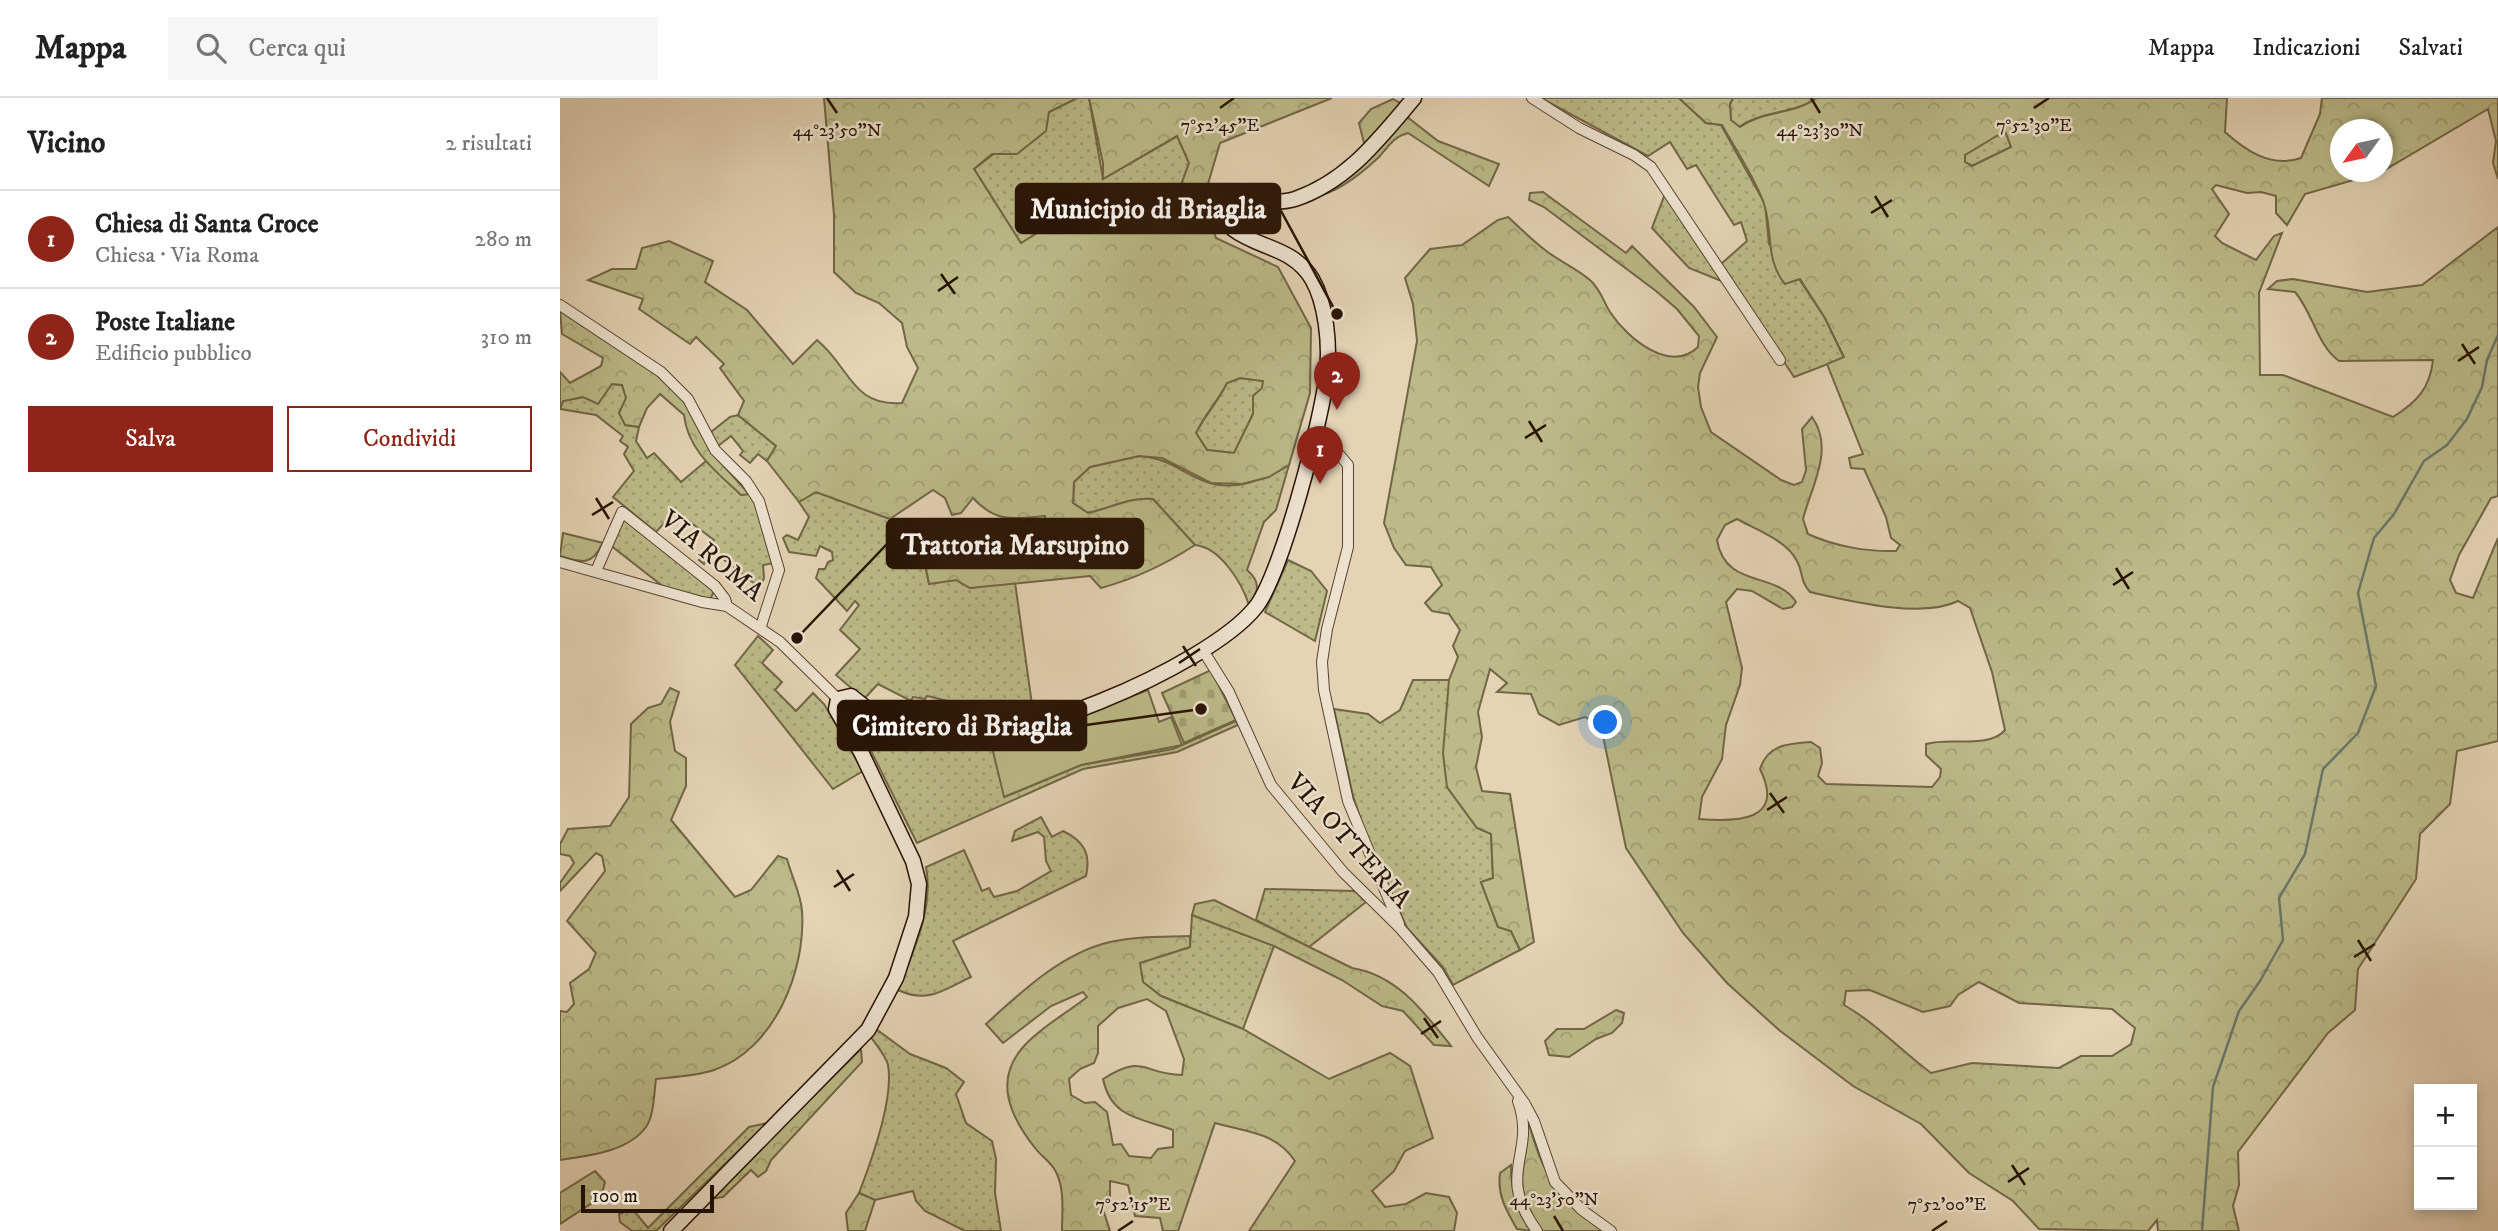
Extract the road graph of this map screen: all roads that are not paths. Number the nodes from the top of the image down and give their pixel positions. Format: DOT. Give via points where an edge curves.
graph roads {
  1 [pos="1414,98"];
  2 [pos="1532,98"];
  3 [pos="560,305"];
  4 [pos="1780,360"];
  5 [pos="1316,427"];
  6 [pos="560,562"];
  7 [pos="596,571"];
  8 [pos="726,606"];
  9 [pos="761,626"];
  10 [pos="1204,652"];
  11 [pos="838,699"];
  12 [pos="1400,928"];
  13 [pos="1513,1087"];
  14 [pos="671,1231"];
  15 [pos="1537,1231"];
  16 [pos="1611,1231"];
  1 -- 5 [label="main road, VIA ROMA" via="1362,158 1329,183 1292,200 1240,205 1228,214 1233,229 1279,249 1312,279 1327,348 1324,397"];
  2 -- 4 [label="street" via="1651,167"];
  3 -- 9 [label="street" via="661,372 688,399 715,450 759,501 779,570"];
  5 -- 10 [label="main road, VIA ROMA" via="1268,589 1242,622"];
  5 -- 12 [label="street, VIA OTTERIA" via="1348,465 1348,547 1327,629 1324,690 1348,801"];
  6 -- 7 [label="street"];
  7 -- 8 [label="street"];
  7 -- 8 [label="street, VIA ROMA" via="622,512 715,586"];
  8 -- 9 [label="street, VIA ROMA"];
  9 -- 11 [label="street, VIA ROMA"];
  10 -- 11 [label="main road, VIA ROMA" via="1031,727 993,735 926,738 885,722 851,696"];
  10 -- 12 [label="street, VIA OTTERIA" via="1229,692 1271,785 1343,872"];
  11 -- 14 [label="main road" via="836,709 913,861 919,884 916,917 896,978 868,1030"];
  12 -- 13 [label="street" via="1438,972"];
  13 -- 15 [label="street" via="1524,1122 1515,1185"];
  13 -- 16 [label="street" via="1534,1121 1555,1182"];
}
